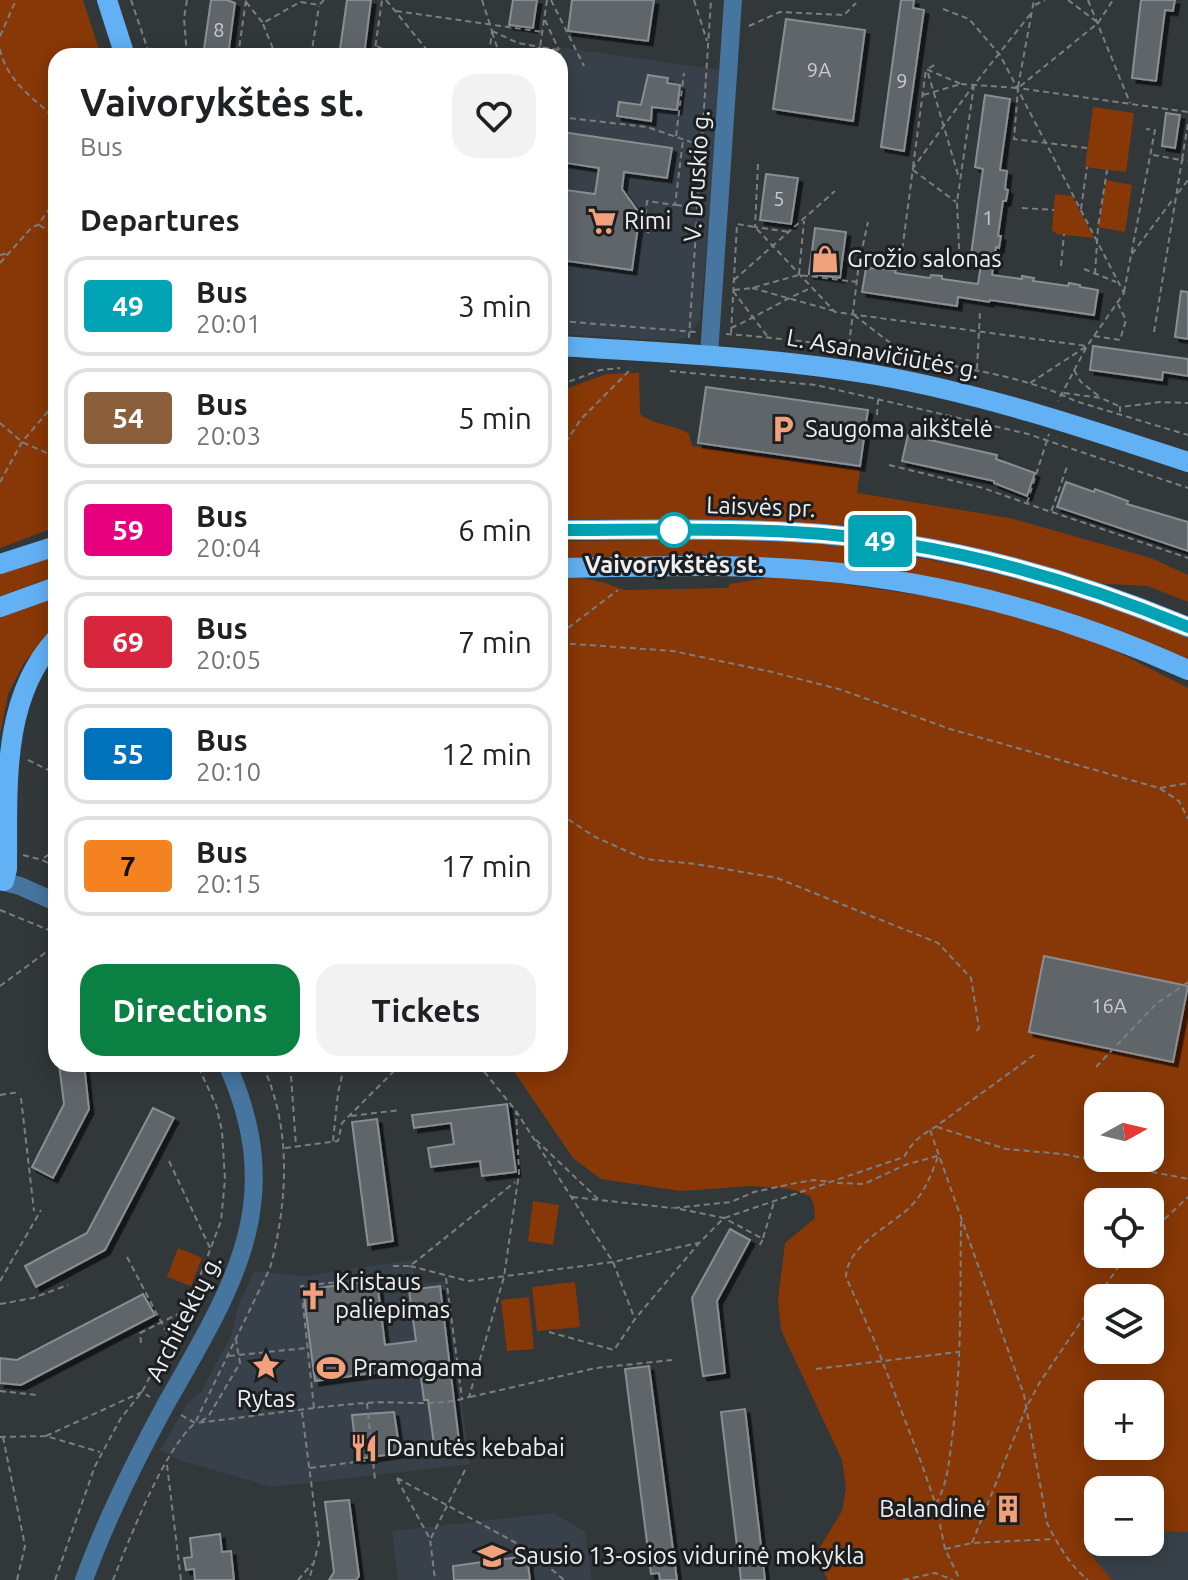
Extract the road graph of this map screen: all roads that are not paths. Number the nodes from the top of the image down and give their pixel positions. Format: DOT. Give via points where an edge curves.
graph roads {
  1 [pos="107,0"];
  2 [pos="733,0"];
  3 [pos="122,48"];
  4 [pos="568,346"];
  5 [pos="709,355"];
  6 [pos="1188,462"];
  7 [pos="568,530"];
  8 [pos="48,549"];
  9 [pos="0,564"];
  10 [pos="568,568"];
  11 [pos="48,590"];
  12 [pos="0,607"];
  13 [pos="1188,627"];
  14 [pos="48,648"];
  15 [pos="1188,670"];
  16 [pos="2,881"];
  17 [pos="48,899"];
  18 [pos="231,1072"];
  19 [pos="84,1580"];
  1 -- 3 [label="main road"];
  2 -- 5 [label="street, V. Druskio g."];
  4 -- 5 [label="main road, L. Asanavičiūtės g."];
  5 -- 6 [label="main road, L. Asanavičiūtės g." via="878,376 988,399"];
  7 -- 13 [label="main road, Laisvės pr." via="794,532 916,546 1018,569"];
  8 -- 9 [label="main road"];
  10 -- 15 [label="main road" via="761,567 940,589 1024,609 1130,644"];
  11 -- 12 [label="main road"];
  14 -- 16 [label="main road" via="27,673 7,735 7,869"];
  16 -- 17 [label="street"];
  18 -- 19 [label="street, Architektų g." via="242,1096 252,1156 253,1196 245,1248 221,1306 118,1498"];
}
